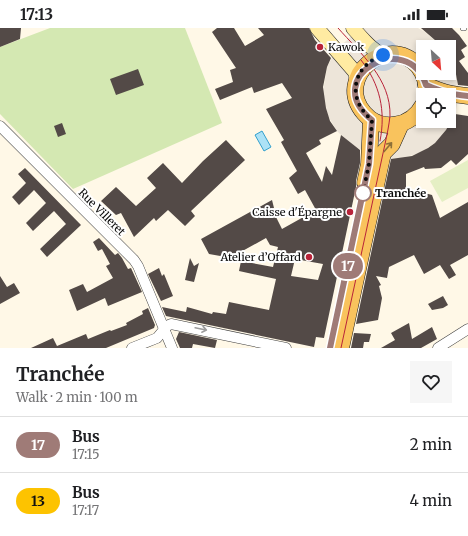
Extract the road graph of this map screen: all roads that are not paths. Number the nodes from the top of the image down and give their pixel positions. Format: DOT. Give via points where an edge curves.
graph roads {
  1 [pos="317,28"];
  2 [pos="353,28"];
  3 [pos="383,55"];
  4 [pos="357,79"];
  5 [pos="426,88"];
  6 [pos="456,95"];
  7 [pos="468,96"];
  8 [pos="456,105"];
  9 [pos="468,107"];
  10 [pos="416,114"];
  11 [pos="372,120"];
  12 [pos="401,124"];
  13 [pos="0,126"];
  14 [pos="165,329"];
  15 [pos="468,329"];
  16 [pos="132,348"];
  17 [pos="172,348"];
  18 [pos="286,348"];
  19 [pos="330,348"];
  20 [pos="341,348"];
  21 [pos="438,348"];
  1 -- 4 [label="main road" via="355,72"];
  2 -- 3 [label="main road" via="377,53"];
  3 -- 4 [label="main road" via="369,62"];
  3 -- 5 [label="main road" via="400,55 411,61 424,76"];
  4 -- 11 [label="main road" via="356,98 362,110"];
  6 -- 7 [label="main road"];
  8 -- 9 [label="main road"];
  10 -- 12 [label="main road"];
  11 -- 12 [label="main road" via="386,125"];
  11 -- 19 [label="main road" via="369,164"];
  20 -- 12 [label="main road, one-way" via="383,153 392,144"];
  13 -- 14 [label="street, Rue Villeret" via="134,260"];
  14 -- 16 [label="street" via="157,338"];
  14 -- 17 [label="street, Rue Villeret"];
  14 -- 18 [label="street, one-way" via="171,324 180,325"];
  15 -- 21 [label="street"];
}
